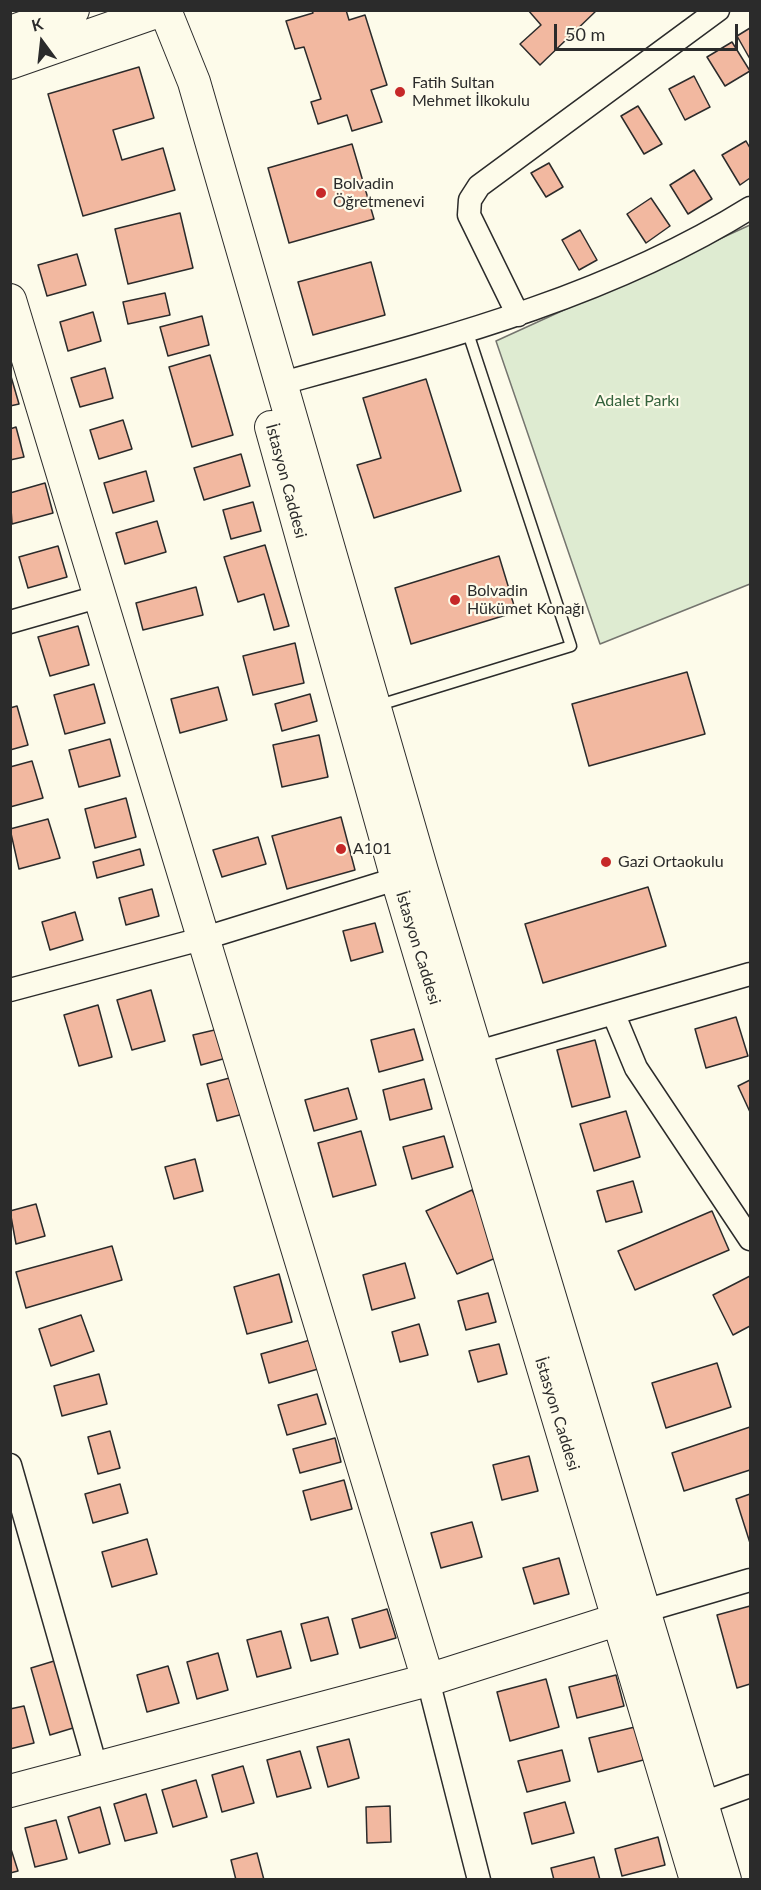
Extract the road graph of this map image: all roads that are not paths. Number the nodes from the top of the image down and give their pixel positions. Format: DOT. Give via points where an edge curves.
graph roads {
  1 [pos="73,10"];
  2 [pos="164,10"];
  3 [pos="718,10"];
  4 [pos="10,32"];
  5 [pos="10,63"];
  6 [pos="750,208"];
  7 [pos="10,300"];
  8 [pos="518,315"];
  9 [pos="468,333"];
  10 [pos="282,383"];
  11 [pos="101,596"];
  12 [pos="10,622"];
  13 [pos="374,707"];
  14 [pos="409,875"];
  15 [pos="205,938"];
  16 [pos="750,974"];
  17 [pos="10,990"];
  18 [pos="614,1015"];
  19 [pos="478,1052"];
  20 [pos="750,1239"];
  21 [pos="10,1465"];
  22 [pos="750,1580"];
  23 [pos="632,1615"];
  24 [pos="428,1680"];
  25 [pos="96,1767"];
  26 [pos="750,1785"];
  27 [pos="10,1791"];
  28 [pos="703,1803"];
  29 [pos="479,1880"];
  30 [pos="696,1880"];
  31 [pos="725,1880"];
  1 -- 4 [label="main road"];
  2 -- 5 [label="main road"];
  2 -- 10 [label="main road" via="194,82"];
  2 -- 14 [label="main road, İstasyon Caddesi" via="177,86"];
  3 -- 8 [label="street" via="479,186 470,200 469,215"];
  6 -- 8 [label="street" via="700,240 628,273"];
  7 -- 11 [label="main road"];
  8 -- 9 [label="street"];
  9 -- 10 [label="street"];
  9 -- 13 [label="lane" via="571,646"];
  10 -- 13 [label="main road"];
  11 -- 12 [label="street"];
  11 -- 15 [label="main road"];
  13 -- 14 [label="main road"];
  14 -- 15 [label="street"];
  14 -- 19 [label="main road"];
  14 -- 23 [label="main road, İstasyon Caddesi"];
  15 -- 17 [label="street"];
  15 -- 24 [label="main road"];
  16 -- 18 [label="street"];
  18 -- 19 [label="street"];
  18 -- 20 [label="street" via="636,1068"];
  19 -- 23 [label="main road"];
  21 -- 25 [label="street"];
  22 -- 23 [label="street"];
  23 -- 24 [label="main road"];
  23 -- 28 [label="main road"];
  23 -- 30 [label="main road, İstasyon Caddesi"];
  24 -- 25 [label="main road"];
  24 -- 29 [label="street"];
  25 -- 27 [label="main road"];
  26 -- 28 [label="street"];
  28 -- 31 [label="main road"];
}
